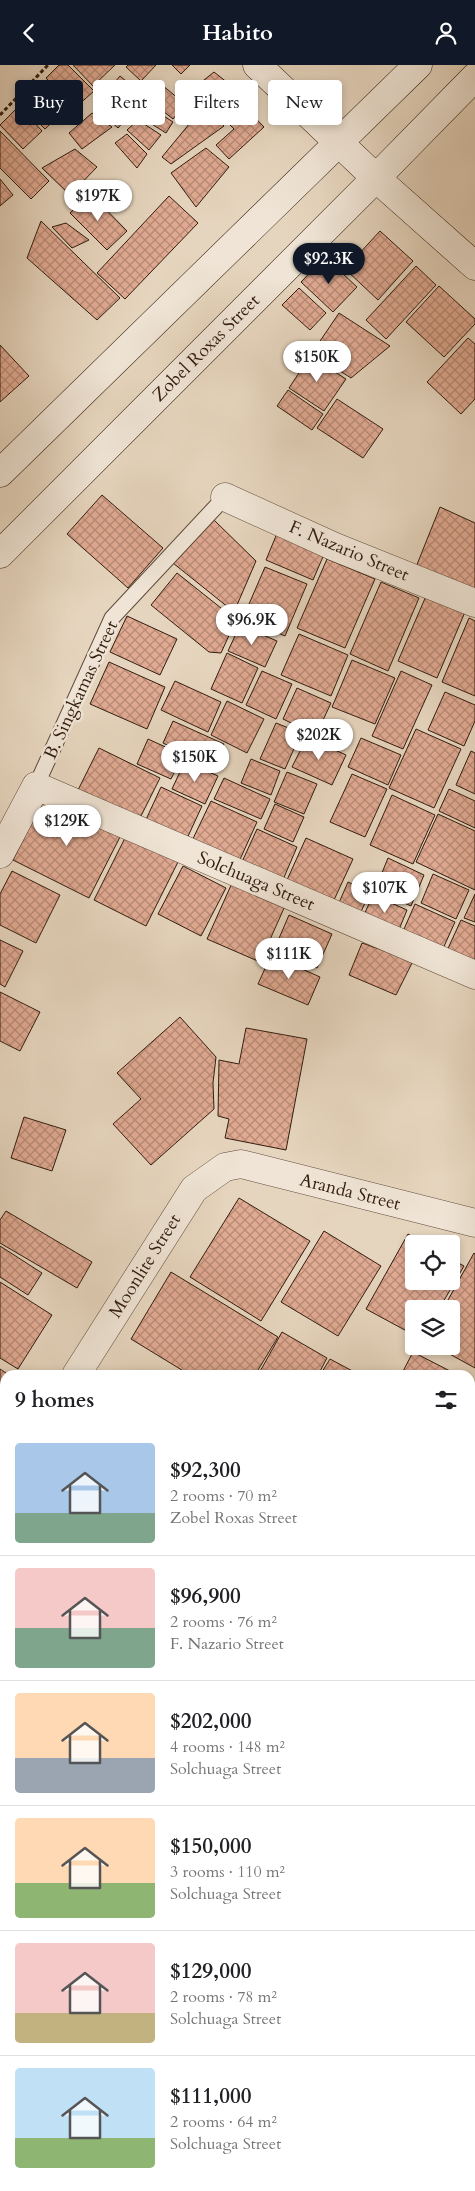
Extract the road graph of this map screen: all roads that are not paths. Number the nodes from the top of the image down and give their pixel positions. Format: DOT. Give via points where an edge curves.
graph roads {
  1 [pos="257,65"];
  2 [pos="418,65"];
  3 [pos="475,77"];
  4 [pos="339,143"];
  5 [pos="376,178"];
  6 [pos="475,266"];
  7 [pos="0,473"];
  8 [pos="225,497"];
  9 [pos="0,554"];
  10 [pos="475,603"];
  11 [pos="36,786"];
  12 [pos="0,854"];
  13 [pos="475,975"];
  14 [pos="225,1167"];
  15 [pos="475,1223"];
  16 [pos="89,1370"];
  1 -- 4 [label="main road"];
  2 -- 4 [label="main road"];
  3 -- 5 [label="main road, Zobel Roxas Street"];
  4 -- 5 [label="main road"];
  4 -- 7 [label="main road"];
  5 -- 6 [label="main road"];
  5 -- 9 [label="main road, Zobel Roxas Street"];
  8 -- 10 [label="main road, F. Nazario Street" via="335,547"];
  8 -- 11 [label="lane, B. Singkamas Street" via="112,618"];
  11 -- 12 [label="main road, B. Singkamas Street"];
  11 -- 13 [label="main road, Solchuaga Street"];
  14 -- 15 [label="main road, Aranda Street" via="241,1164"];
  14 -- 16 [label="main road, Moonlite Street" via="194,1189"];
}
